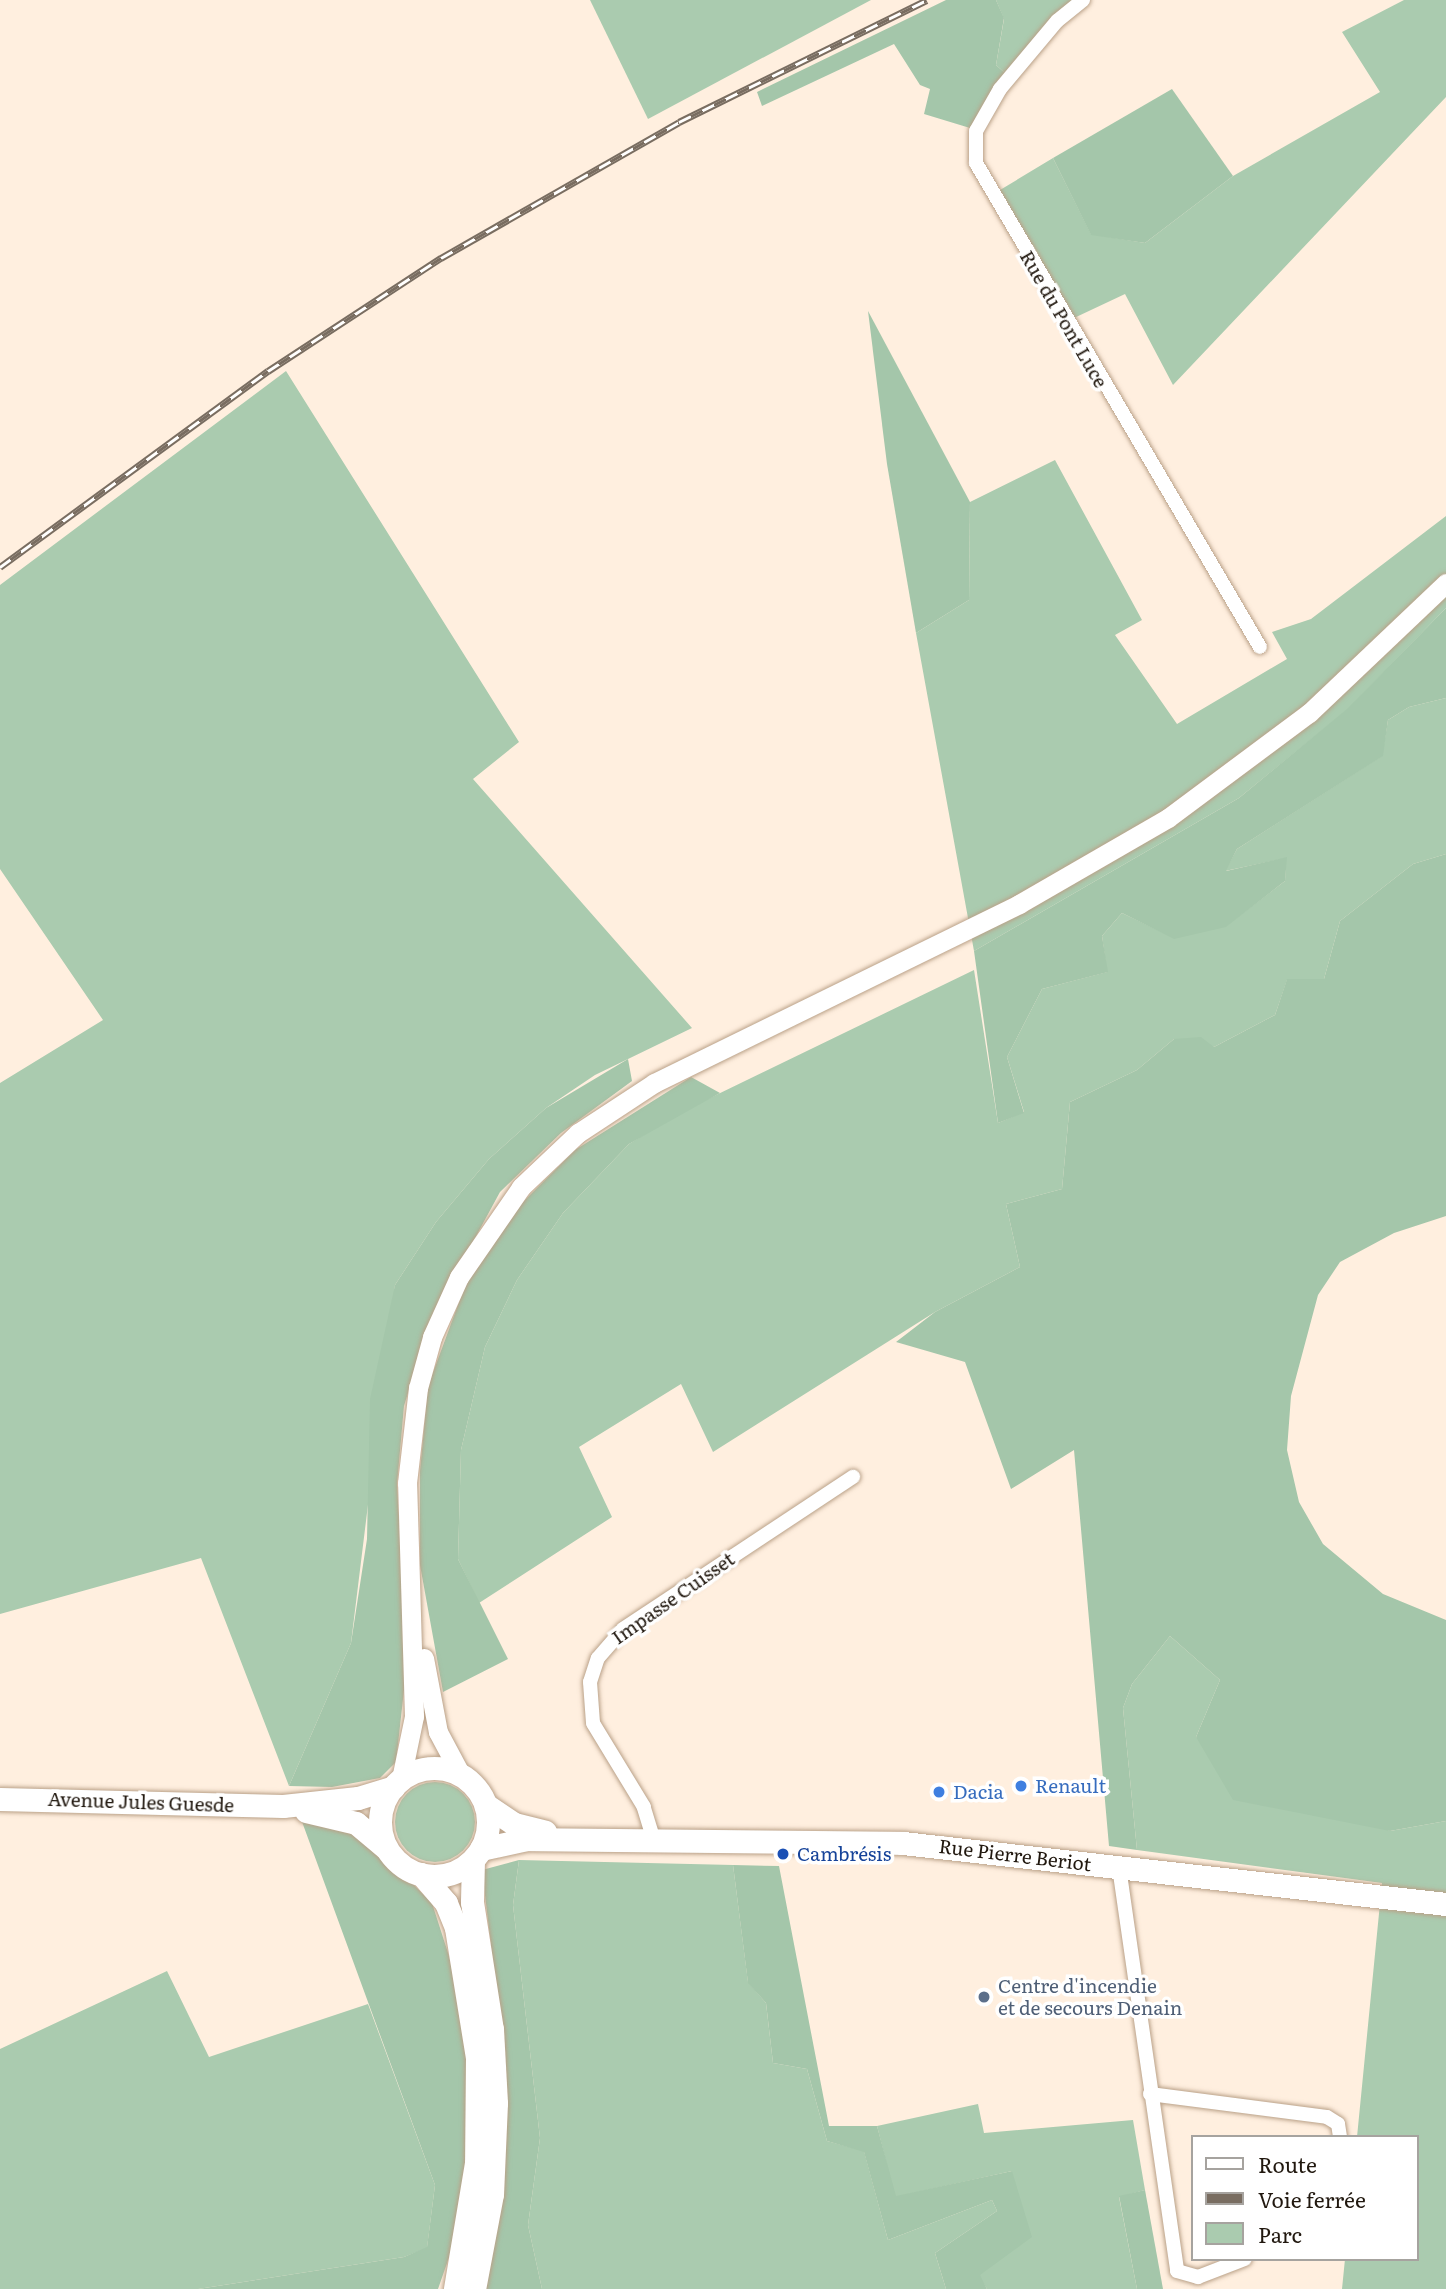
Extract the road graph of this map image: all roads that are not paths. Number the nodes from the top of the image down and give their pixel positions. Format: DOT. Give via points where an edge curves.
graph roads {
  1 [pos="1083,0"];
  2 [pos="1446,583"];
  3 [pos="1260,647"];
  4 [pos="853,1477"];
  5 [pos="412,1593"];
  6 [pos="461,1775"];
  7 [pos="397,1783"];
  8 [pos="0,1799"];
  9 [pos="486,1805"];
  10 [pos="283,1806"];
  11 [pos="583,1839"];
  12 [pos="655,1844"];
  13 [pos="388,1850"];
  14 [pos="477,1854"];
  15 [pos="1119,1867"];
  16 [pos="421,1874"];
  17 [pos="1446,1904"];
  18 [pos="1150,2094"];
  19 [pos="1340,2135"];
  20 [pos="1240,2261"];
  21 [pos="454,2289"];
  22 [pos="474,2289"];
  1 -- 3 [label="street, Rue du Pont Luce" via="1057,22 1000,89 976,131 976,163"];
  2 -- 5 [label="main road" via="1316,706 1168,818 1011,908 654,1083 592,1122 540,1166 469,1259 446,1303 425,1362 408,1455"];
  4 -- 12 [label="street, Impasse Cuisset" via="624,1629 598,1658 590,1682 593,1723 644,1807"];
  5 -- 6 [label="main road" via="438,1732"];
  5 -- 7 [label="main road" via="413,1731"];
  6 -- 7 [label="main road" via="427,1768"];
  6 -- 9 [label="main road" via="477,1788"];
  7 -- 10 [label="main road" via="359,1798"];
  7 -- 13 [label="main road" via="381,1814"];
  8 -- 10 [label="main road, Avenue Jules Guesde"];
  9 -- 11 [label="main road, Rue Pierre Beriot" via="514,1824"];
  9 -- 14 [label="main road" via="488,1828"];
  10 -- 13 [label="main road" via="356,1823"];
  11 -- 12 [label="main road, Rue Pierre Beriot"];
  11 -- 14 [label="main road, Rue Pierre Beriot" via="517,1840"];
  12 -- 15 [label="main road, Rue Pierre Beriot" via="903,1843"];
  13 -- 16 [label="main road" via="402,1865"];
  14 -- 16 [label="main road" via="449,1874"];
  14 -- 22 [label="main road" via="472,1902 490,2012 496,2095 492,2194"];
  15 -- 17 [label="main road, Rue Pierre Beriot"];
  15 -- 18 [label="street"];
  16 -- 21 [label="main road" via="446,1903 456,1928 477,2057 476,2163"];
  18 -- 19 [label="street" via="1327,2117 1338,2124"];
  18 -- 20 [label="street" via="1177,2272 1198,2277"];
}
